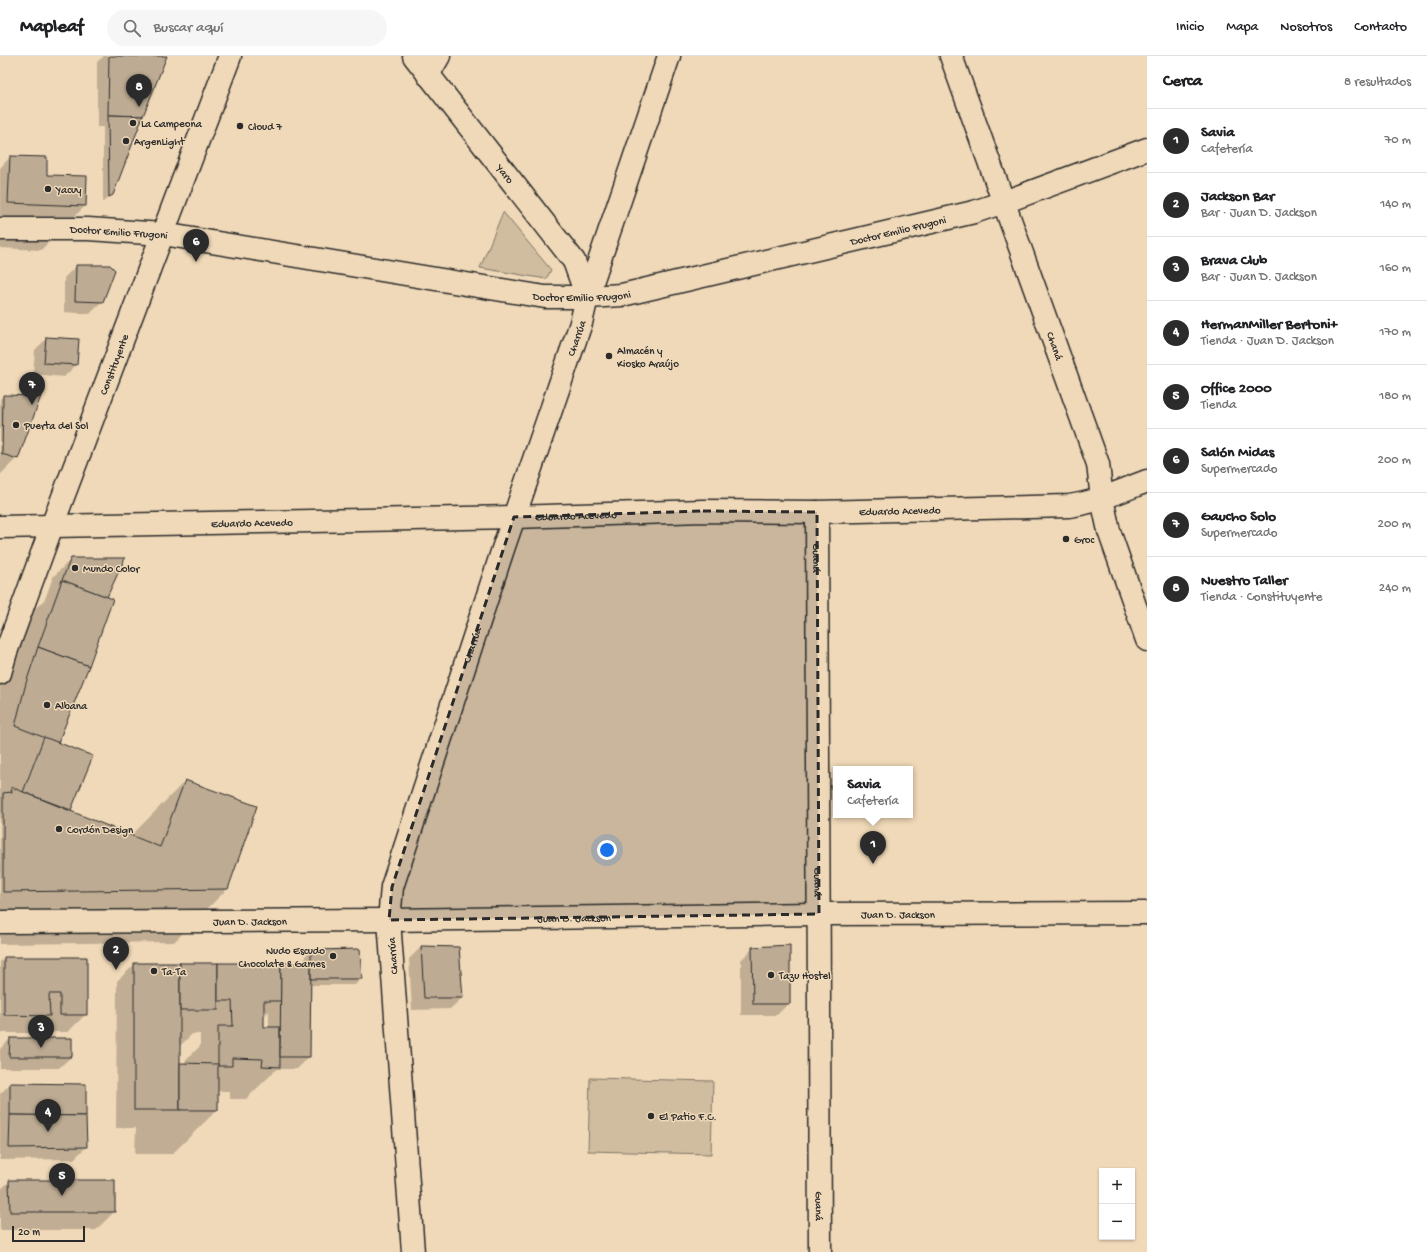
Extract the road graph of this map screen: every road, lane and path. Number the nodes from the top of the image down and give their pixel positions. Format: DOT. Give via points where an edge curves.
graph roads {
  1 [pos="230,56"];
  2 [pos="414,56"];
  3 [pos="438,56"];
  4 [pos="669,56"];
  5 [pos="951,56"];
  6 [pos="428,75"];
  7 [pos="1147,149"];
  8 [pos="1004,202"];
  9 [pos="0,229"];
  10 [pos="162,234"];
  11 [pos="587,297"];
  12 [pos="1147,481"];
  13 [pos="1102,499"];
  14 [pos="817,512"];
  15 [pos="514,517"];
  16 [pos="52,526"];
  17 [pos="0,527"];
  18 [pos="1147,640"];
  19 [pos="0,673"];
  20 [pos="1147,913"];
  21 [pos="819,914"];
  22 [pos="390,920"];
  23 [pos="0,922"];
  24 [pos="413,1252"];
  25 [pos="820,1252"];
  1 -- 10 [label="street, Constituyente"];
  2 -- 6 [label="street, Yaro"];
  3 -- 6 [label="street"];
  4 -- 11 [label="street, Charrúa"];
  5 -- 8 [label="street, Chaná"];
  6 -- 11 [label="street, Yaro" via="574,261"];
  7 -- 8 [label="street, Doctor Emilio Frugoni"];
  8 -- 11 [label="street, Doctor Emilio Frugoni" via="974,212 622,295"];
  8 -- 13 [label="street, Chaná" via="1098,464"];
  9 -- 10 [label="street, Doctor Emilio Frugoni" via="88,229"];
  10 -- 11 [label="street, Doctor Emilio Frugoni" via="545,297"];
  10 -- 16 [label="street, Constituyente"];
  11 -- 15 [label="street, Charrúa" via="581,323"];
  12 -- 13 [label="street, Eduardo Acevedo"];
  13 -- 14 [label="street, Eduardo Acevedo" via="1069,506"];
  13 -- 18 [label="street, Chaná" via="1109,531"];
  14 -- 15 [label="street, Eduardo Acevedo" via="703,511"];
  14 -- 21 [label="street, Guaná"];
  15 -- 16 [label="street, Eduardo Acevedo"];
  15 -- 22 [label="street, Charrúa" via="392,887"];
  16 -- 17 [label="street, Eduardo Acevedo"];
  16 -- 19 [label="street, Constituyente"];
  20 -- 21 [label="street, Juan D. Jackson"];
  21 -- 22 [label="street, Juan D. Jackson"];
  21 -- 25 [label="street, Guaná"];
  22 -- 23 [label="street, Juan D. Jackson"];
  22 -- 24 [label="street, Charrúa"];
}
